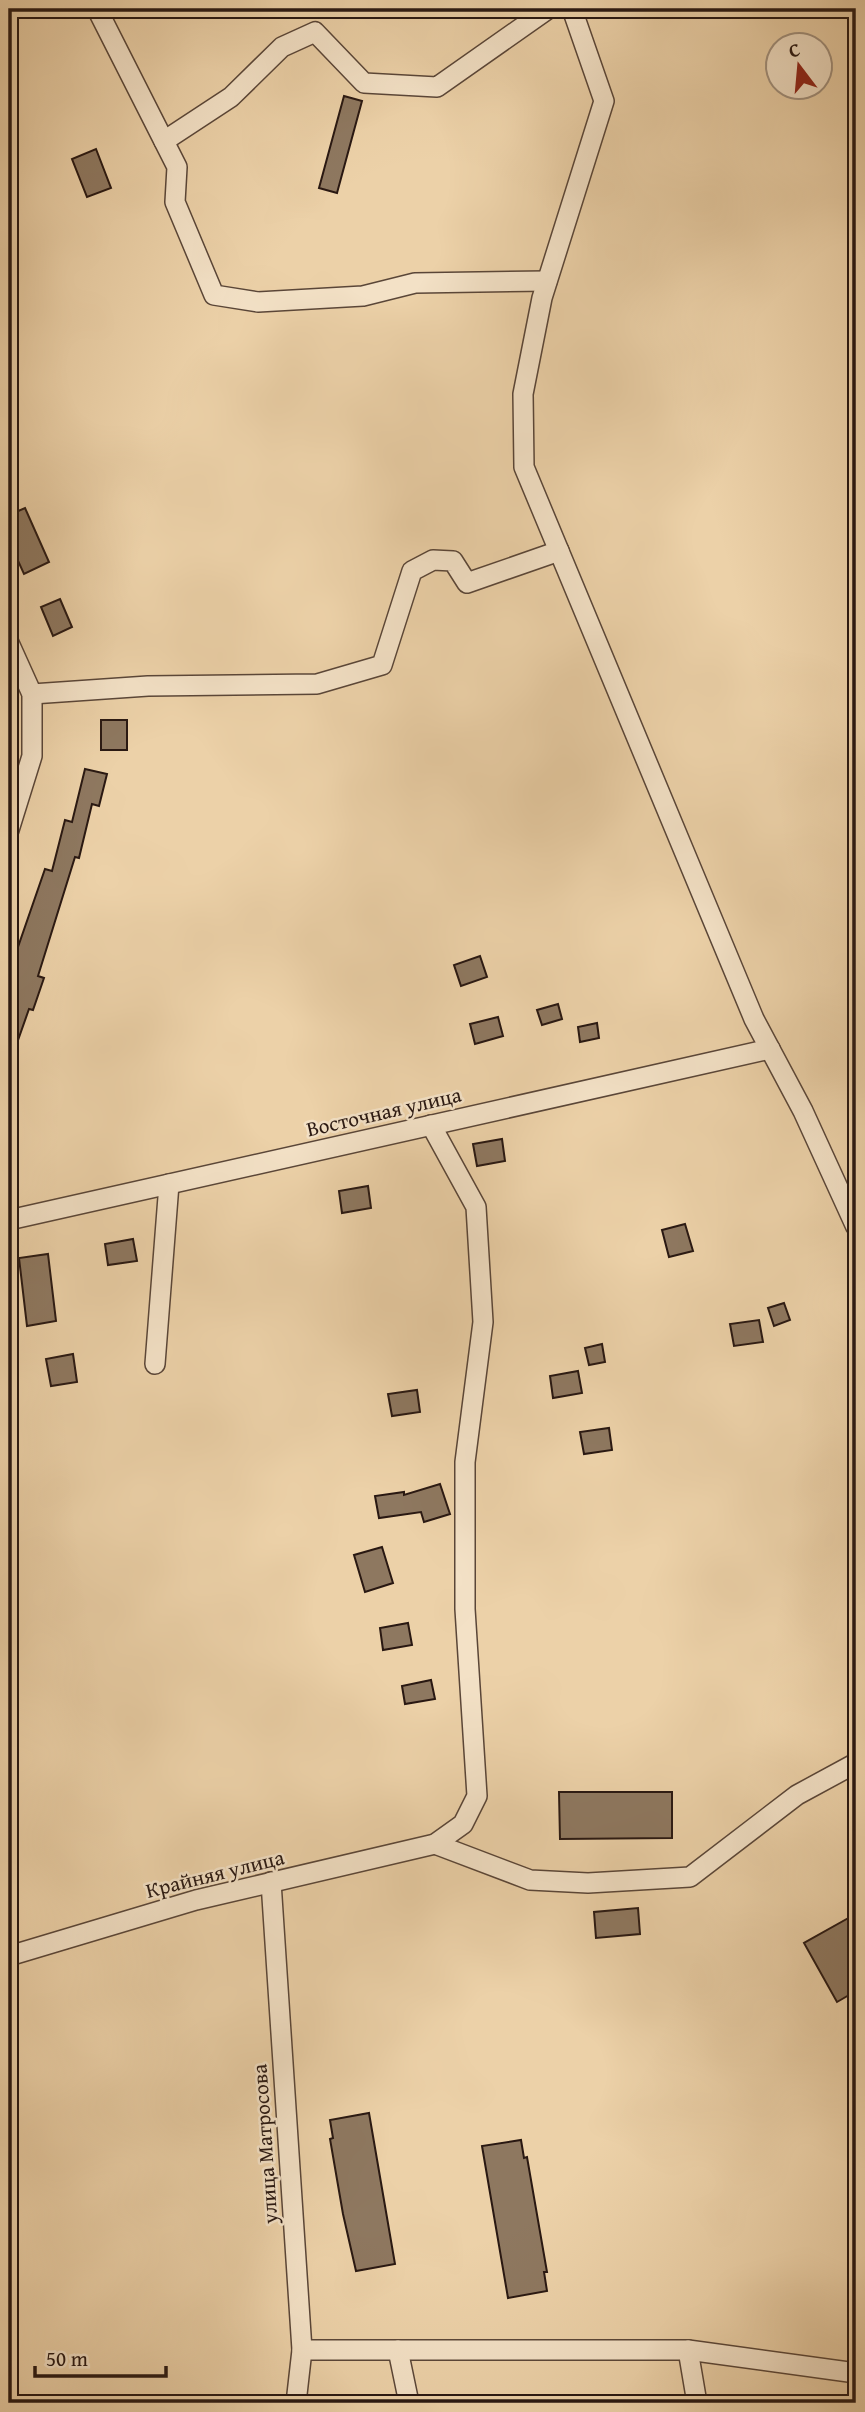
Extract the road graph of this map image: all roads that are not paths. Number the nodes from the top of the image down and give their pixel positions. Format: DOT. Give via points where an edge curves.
graph roads {
  1 [pos="97,9"];
  2 [pos="548,9"];
  3 [pos="572,9"];
  4 [pos="164,141"];
  5 [pos="547,281"];
  6 [pos="559,551"];
  7 [pos="9,643"];
  8 [pos="32,694"];
  9 [pos="9,830"];
  10 [pos="770,1049"];
  11 [pos="431,1125"];
  12 [pos="169,1184"];
  13 [pos="9,1220"];
  14 [pos="856,1227"];
  15 [pos="155,1364"];
  16 [pos="856,1763"];
  17 [pos="435,1844"];
  18 [pos="271,1882"];
  19 [pos="9,1956"];
  20 [pos="302,2350"];
  21 [pos="398,2350"];
  22 [pos="688,2350"];
  23 [pos="856,2373"];
  24 [pos="296,2403"];
  25 [pos="409,2403"];
  26 [pos="697,2403"];
  1 -- 4 [label="street"];
  2 -- 4 [label="street" via="437,87 365,83 315,32 282,47 231,97"];
  3 -- 5 [label="street" via="604,101"];
  4 -- 5 [label="street" via="177,167 175,202 214,295 258,302 363,296 415,283"];
  5 -- 6 [label="street" via="523,394 524,467"];
  6 -- 8 [label="street" via="467,583 453,561 433,560 412,570 382,665 317,684 227,683"];
  6 -- 10 [label="street"];
  7 -- 8 [label="street"];
  8 -- 9 [label="street" via="32,756"];
  10 -- 11 [label="street, Восточная улица"];
  10 -- 14 [label="street"];
  11 -- 12 [label="street, Восточная улица"];
  11 -- 17 [label="street" via="476,1207 483,1322 465,1462 465,1609 477,1796 463,1824"];
  12 -- 13 [label="street, Восточная улица"];
  12 -- 15 [label="street"];
  16 -- 17 [label="street" via="797,1795 690,1877 588,1884 530,1880"];
  17 -- 18 [label="street, Крайняя улица"];
  18 -- 19 [label="street, Крайняя улица"];
  18 -- 20 [label="street, улица Матросова"];
  20 -- 21 [label="street"];
  20 -- 24 [label="street, улица Матросова"];
  21 -- 22 [label="street"];
  21 -- 25 [label="street"];
  22 -- 23 [label="street"];
  22 -- 26 [label="street"];
}
